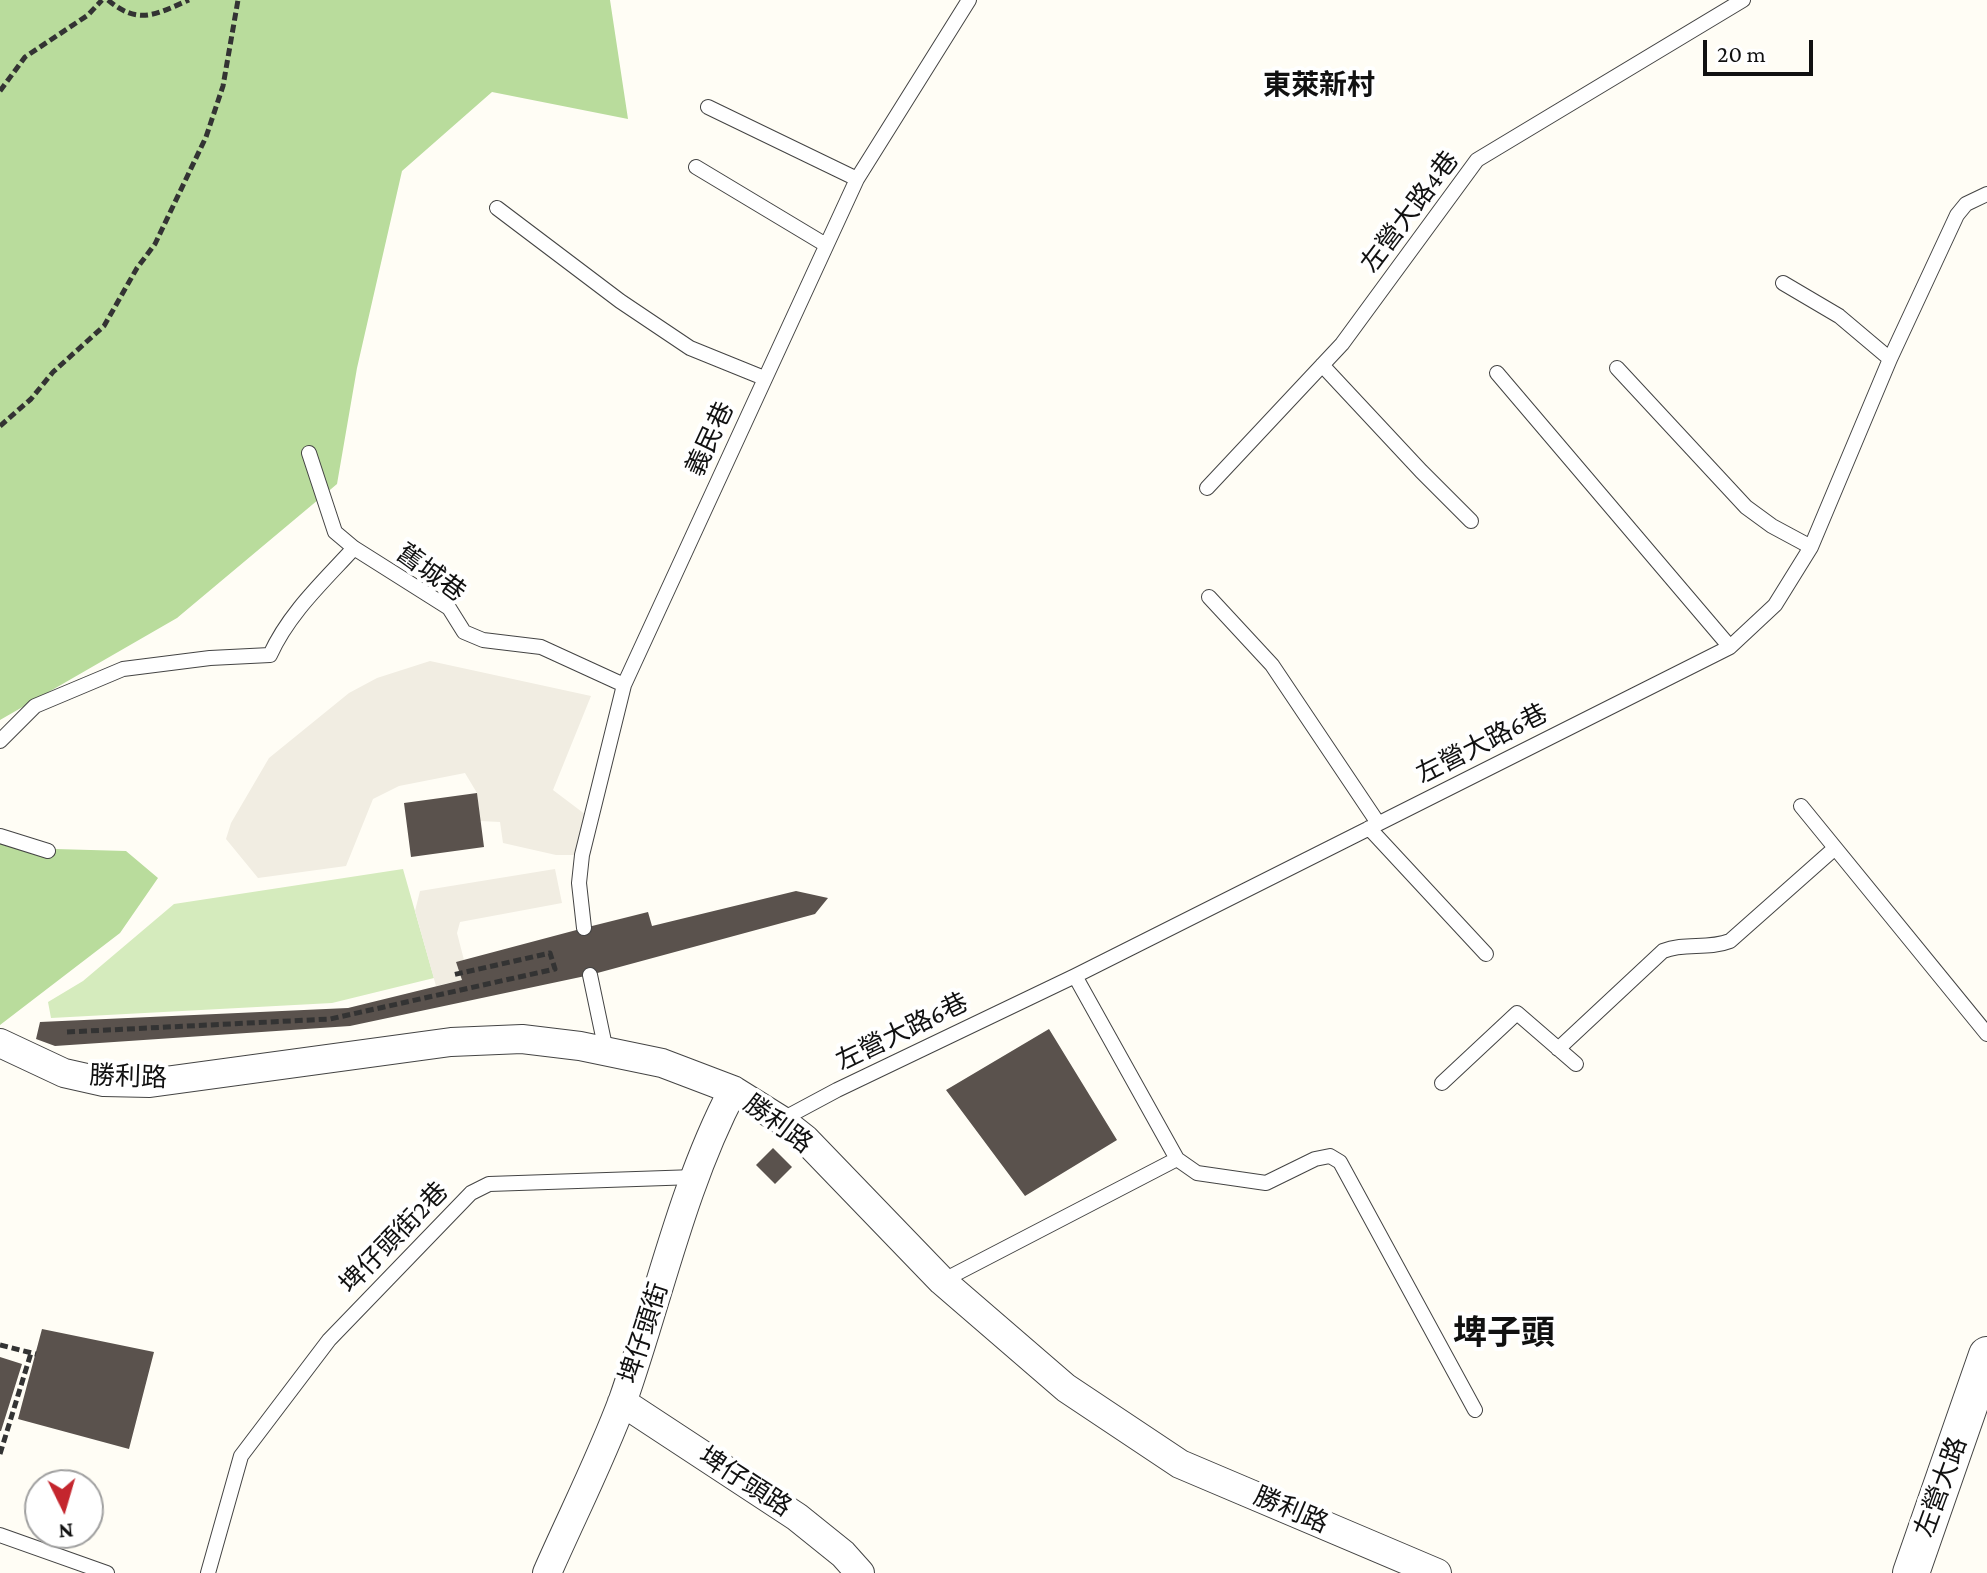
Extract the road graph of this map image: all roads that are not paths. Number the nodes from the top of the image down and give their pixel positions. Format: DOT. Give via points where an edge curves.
graph roads {
  1 [pos="969,0"];
  2 [pos="1743,0"];
  3 [pos="708,107"];
  4 [pos="696,167"];
  5 [pos="857,179"];
  6 [pos="1987,194"];
  7 [pos="497,208"];
  8 [pos="826,245"];
  9 [pos="1783,283"];
  10 [pos="1890,359"];
  11 [pos="1322,365"];
  12 [pos="1617,368"];
  13 [pos="1497,373"];
  14 [pos="764,378"];
  15 [pos="309,453"];
  16 [pos="1207,488"];
  17 [pos="1471,521"];
  18 [pos="1811,547"];
  19 [pos="354,548"];
  20 [pos="1209,597"];
  21 [pos="1730,647"];
  22 [pos="624,685"];
  23 [pos="0,741"];
  24 [pos="1801,806"];
  25 [pos="1374,826"];
  26 [pos="0,836"];
  27 [pos="1835,848"];
  28 [pos="48,851"];
  29 [pos="584,928"];
  30 [pos="1486,954"];
  31 [pos="590,975"];
  32 [pos="1075,976"];
  33 [pos="1987,1034"];
  34 [pos="0,1043"];
  35 [pos="1558,1049"];
  36 [pos="606,1051"];
  37 [pos="1576,1064"];
  38 [pos="1442,1083"];
  39 [pos="733,1090"];
  40 [pos="781,1120"];
  41 [pos="1177,1159"];
  42 [pos="695,1177"];
  43 [pos="942,1281"];
  44 [pos="1987,1355"];
  45 [pos="622,1402"];
  46 [pos="1475,1410"];
  47 [pos="0,1535"];
  48 [pos="107,1573"];
  49 [pos="208,1573"];
  50 [pos="547,1573"];
  51 [pos="860,1573"];
  52 [pos="1437,1573"];
  53 [pos="1911,1573"];
  1 -- 5 [label="lane, 義民巷"];
  2 -- 11 [label="lane, 左營大路4巷" via="1477,160"];
  3 -- 5 [label="lane"];
  4 -- 8 [label="lane"];
  5 -- 8 [label="lane, 義民巷"];
  6 -- 10 [label="lane, 左營大路6巷" via="1957,215"];
  7 -- 14 [label="lane" via="690,348"];
  8 -- 14 [label="lane, 義民巷"];
  9 -- 10 [label="lane" via="1839,316"];
  10 -- 18 [label="lane, 左營大路6巷"];
  11 -- 16 [label="lane, 左營大路4巷"];
  11 -- 17 [label="lane"];
  12 -- 18 [label="lane" via="1746,507"];
  13 -- 21 [label="lane"];
  14 -- 22 [label="lane, 義民巷"];
  15 -- 19 [label="lane, 舊城巷" via="335,532"];
  18 -- 21 [label="lane, 左營大路6巷" via="1775,605"];
  19 -- 22 [label="lane, 舊城巷" via="449,608 464,632 483,640 541,647"];
  19 -- 23 [label="lane" via="305,600 270,655 123,669 35,706"];
  20 -- 25 [label="lane" via="1272,665"];
  21 -- 25 [label="lane, 左營大路6巷"];
  22 -- 29 [label="lane, 義民巷" via="582,855"];
  24 -- 27 [label="lane"];
  25 -- 30 [label="lane"];
  25 -- 32 [label="lane, 左營大路6巷"];
  26 -- 28 [label="lane"];
  27 -- 33 [label="lane"];
  27 -- 35 [label="lane" via="1730,941 1663,951"];
  31 -- 36 [label="lane"];
  32 -- 40 [label="lane, 左營大路6巷"];
  32 -- 41 [label="lane"];
  34 -- 36 [label="street, 勝利路" via="64,1073 135,1083 451,1042 522,1039"];
  35 -- 37 [label="lane"];
  35 -- 38 [label="lane" via="1517,1013"];
  36 -- 39 [label="street, 勝利路" via="662,1063"];
  39 -- 40 [label="street, 勝利路"];
  39 -- 42 [label="street, 埤仔頭街"];
  40 -- 43 [label="street, 勝利路"];
  41 -- 43 [label="lane"];
  41 -- 46 [label="lane" via="1197,1173 1266,1183 1315,1159 1330,1156 1340,1162"];
  42 -- 45 [label="street, 埤仔頭街"];
  42 -- 49 [label="lane, 埤仔頭街2巷" via="489,1184 471,1193 329,1340 241,1456"];
  43 -- 52 [label="street, 勝利路" via="1066,1388 1180,1464"];
  44 -- 53 [label="street, 左營大路"];
  45 -- 50 [label="street, 埤仔頭街"];
  45 -- 51 [label="street, 埤仔頭路" via="797,1517"];
  47 -- 48 [label="lane"];
}
